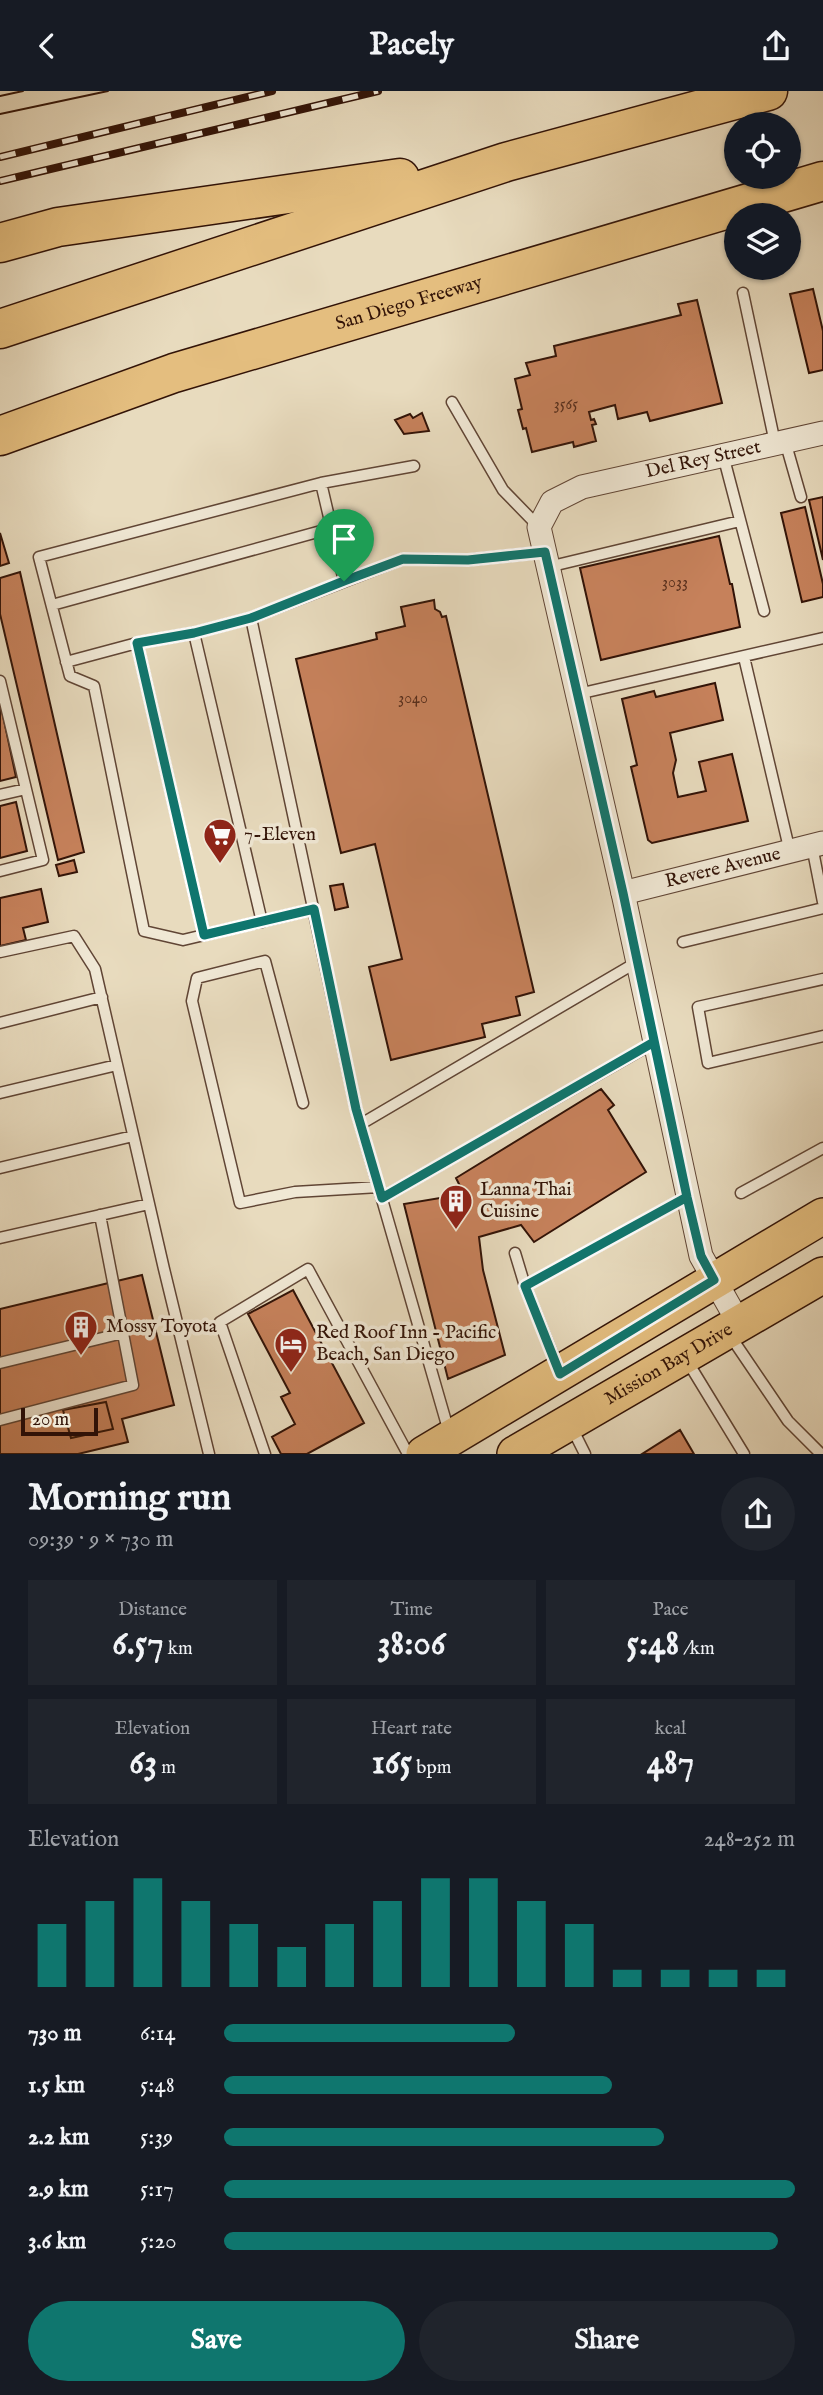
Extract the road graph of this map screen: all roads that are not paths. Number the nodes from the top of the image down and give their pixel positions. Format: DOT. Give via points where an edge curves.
graph roads {
  1 [pos="768,91"];
  2 [pos="506,162"];
  3 [pos="823,181"];
  4 [pos="0,243"];
  5 [pos="743,293"];
  6 [pos="0,329"];
  7 [pos="452,402"];
  8 [pos="823,433"];
  9 [pos="0,436"];
  10 [pos="780,442"];
  11 [pos="723,455"];
  12 [pos="414,467"];
  13 [pos="321,483"];
  14 [pos="801,497"];
  15 [pos="740,520"];
  16 [pos="539,527"];
  17 [pos="332,528"];
  18 [pos="546,560"];
  19 [pos="344,581"];
  20 [pos="52,605"];
  21 [pos="764,611"];
  22 [pos="251,618"];
  23 [pos="194,633"];
  24 [pos="823,638"];
  25 [pos="137,643"];
  26 [pos="744,657"];
  27 [pos="66,662"];
  28 [pos="1,689"];
  29 [pos="578,694"];
  30 [pos="26,789"];
  31 [pos="0,795"];
  32 [pos="808,847"];
  33 [pos="0,871"];
  34 [pos="623,893"];
  35 [pos="823,902"];
  36 [pos="823,908"];
  37 [pos="314,909"];
  38 [pos="262,922"];
  39 [pos="204,935"];
  40 [pos="683,942"];
  41 [pos="0,952"];
  42 [pos="637,962"];
  43 [pos="823,979"];
  44 [pos="102,997"];
  45 [pos="0,1023"];
  46 [pos="823,1036"];
  47 [pos="654,1042"];
  48 [pos="117,1065"];
  49 [pos="0,1093"];
  50 [pos="303,1103"];
  51 [pos="361,1124"];
  52 [pos="134,1136"];
  53 [pos="823,1149"];
  54 [pos="0,1168"];
  55 [pos="381,1193"];
  56 [pos="741,1193"];
  57 [pos="687,1197"];
  58 [pos="149,1204"];
  59 [pos="100,1215"];
  60 [pos="823,1216"];
  61 [pos="0,1238"];
  62 [pos="515,1252"];
  63 [pos="821,1279"];
  64 [pos="714,1280"];
  65 [pos="525,1286"];
  66 [pos="734,1328"];
  67 [pos="122,1333"];
  68 [pos="684,1357"];
  69 [pos="0,1363"];
  70 [pos="560,1374"];
  71 [pos="0,1420"];
  72 [pos="569,1423"];
  73 [pos="437,1446"];
  74 [pos="209,1454"];
  75 [pos="265,1454"];
  76 [pos="408,1454"];
  77 [pos="515,1454"];
  78 [pos="585,1454"];
  79 [pos="744,1454"];
  80 [pos="821,1454"];
  1 -- 2 [label="highway"];
  2 -- 4 [label="highway" via="58,227"];
  2 -- 6 [label="highway"];
  3 -- 9 [label="highway, San Diego Freeway" via="174,373"];
  5 -- 10 [label="lane"];
  7 -- 16 [label="lane" via="503,490"];
  8 -- 10 [label="street, Del Rey Street"];
  10 -- 11 [label="street, Del Rey Street"];
  10 -- 14 [label="lane"];
  11 -- 15 [label="lane"];
  11 -- 16 [label="street, Del Rey Street" via="582,487 552,502"];
  12 -- 13 [label="lane"];
  13 -- 17 [label="lane"];
  13 -- 20 [label="lane" via="39,557"];
  15 -- 18 [label="lane"];
  15 -- 21 [label="lane"];
  16 -- 18 [label="street"];
  17 -- 19 [label="lane"];
  17 -- 20 [label="lane"];
  18 -- 19 [label="lane" via="403,559"];
  18 -- 29 [label="street"];
  19 -- 22 [label="lane"];
  20 -- 27 [label="lane"];
  22 -- 23 [label="lane"];
  22 -- 37 [label="lane"];
  23 -- 25 [label="lane"];
  23 -- 38 [label="lane"];
  24 -- 26 [label="lane"];
  25 -- 27 [label="lane"];
  25 -- 39 [label="lane"];
  26 -- 29 [label="lane"];
  26 -- 32 [label="lane"];
  27 -- 39 [label="lane" via="70,676 94,687 144,931 183,940"];
  28 -- 30 [label="lane"];
  29 -- 34 [label="street"];
  30 -- 31 [label="lane"];
  30 -- 33 [label="lane" via="44,860"];
  32 -- 34 [label="street, Revere Avenue"];
  32 -- 35 [label="lane"];
  34 -- 42 [label="street"];
  36 -- 40 [label="lane"];
  37 -- 38 [label="lane"];
  37 -- 51 [label="lane"];
  38 -- 39 [label="lane"];
  41 -- 44 [label="lane" via="74,936 95,969"];
  42 -- 47 [label="street"];
  42 -- 51 [label="lane"];
  43 -- 46 [label="lane" via="698,1007 708,1063"];
  44 -- 45 [label="lane"];
  44 -- 48 [label="lane"];
  47 -- 55 [label="lane"];
  47 -- 57 [label="street"];
  48 -- 49 [label="lane"];
  48 -- 52 [label="lane"];
  50 -- 55 [label="lane" via="265,961 197,978 192,1001 240,1203 295,1192"];
  51 -- 55 [label="lane"];
  52 -- 54 [label="lane"];
  52 -- 58 [label="lane"];
  53 -- 56 [label="lane"];
  55 -- 73 [label="lane"];
  57 -- 64 [label="street" via="701,1256"];
  57 -- 65 [label="lane"];
  58 -- 59 [label="lane"];
  58 -- 74 [label="lane"];
  59 -- 61 [label="lane"];
  59 -- 67 [label="lane"];
  60 -- 64 [label="main road"];
  62 -- 65 [label="lane"];
  63 -- 66 [label="main road, Mission Bay Drive"];
  64 -- 66 [label="street"];
  64 -- 70 [label="main road"];
  65 -- 70 [label="lane"];
  66 -- 68 [label="main road, Mission Bay Drive"];
  66 -- 80 [label="lane" via="789,1421"];
  67 -- 69 [label="lane"];
  67 -- 71 [label="lane" via="133,1385"];
  68 -- 72 [label="main road, Mission Bay Drive"];
  68 -- 79 [label="lane"];
  70 -- 73 [label="main road"];
  72 -- 77 [label="main road, Mission Bay Drive"];
  72 -- 78 [label="lane"];
  75 -- 76 [label="lane" via="220,1322 308,1269"];
}
